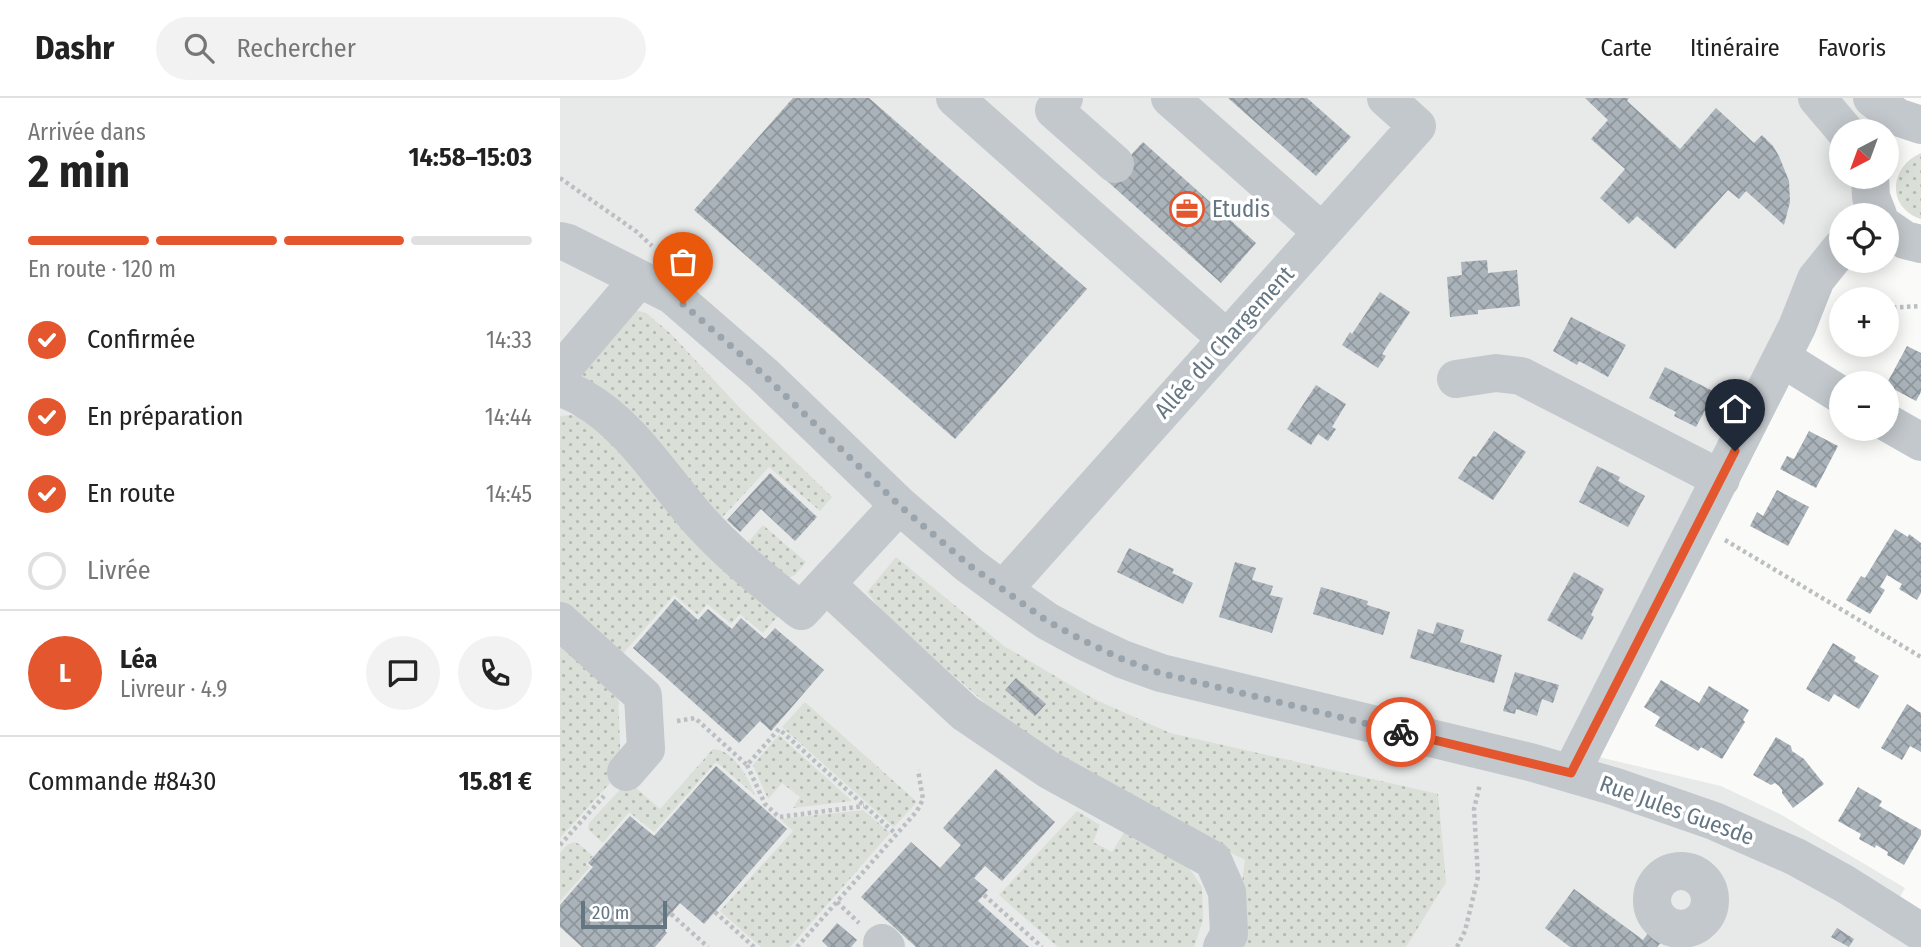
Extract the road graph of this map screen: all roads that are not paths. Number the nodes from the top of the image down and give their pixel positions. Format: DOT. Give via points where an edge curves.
graph roads {
  1 [pos="955,98"];
  2 [pos="1064,98"];
  3 [pos="1170,98"];
  4 [pos="1386,98"];
  5 [pos="1817,98"];
  6 [pos="1872,98"];
  7 [pos="1835,119"];
  8 [pos="1921,126"];
  9 [pos="1899,135"];
  10 [pos="1115,164"];
  11 [pos="1872,199"];
  12 [pos="1322,232"];
  13 [pos="560,241"];
  14 [pos="1921,244"];
  15 [pos="1899,246"];
  16 [pos="1829,263"];
  17 [pos="1847,273"];
  18 [pos="639,279"];
  19 [pos="1227,339"];
  20 [pos="1790,343"];
  21 [pos="560,372"];
  22 [pos="1455,379"];
  23 [pos="1829,383"];
  24 [pos="560,387"];
  25 [pos="1899,429"];
  26 [pos="1921,442"];
  27 [pos="1721,479"];
  28 [pos="899,505"];
  29 [pos="826,584"];
  30 [pos="1003,590"];
  31 [pos="560,621"];
  32 [pos="626,772"];
  33 [pos="1571,773"];
  34 [pos="1714,821"];
  35 [pos="1695,875"];
  36 [pos="1912,929"];
  37 [pos="1222,947"];
  1 -- 19 [label="street"];
  2 -- 10 [label="street" via="1054,110"];
  3 -- 12 [label="street"];
  4 -- 12 [label="street, Allée du Chargement" via="1417,125"];
  5 -- 7 [label="street"];
  6 -- 8 [label="street" via="1897,117"];
  8 -- 9 [label="street"];
  11 -- 14 [label="street" via="1905,240"];
  12 -- 19 [label="street, Allée du Chargement"];
  13 -- 18 [label="street, Rue Jules Guesde"];
  14 -- 15 [label="street"];
  16 -- 20 [label="street" via="1816,279"];
  17 -- 20 [label="street" via="1825,289"];
  18 -- 21 [label="street"];
  18 -- 28 [label="street, Rue Jules Guesde" via="672,295"];
  19 -- 30 [label="street, Allée du Chargement"];
  20 -- 23 [label="street"];
  20 -- 27 [label="street"];
  22 -- 27 [label="street" via="1496,373 1521,376"];
  24 -- 29 [label="street" via="608,415 725,547 801,611"];
  25 -- 26 [label="street"];
  27 -- 33 [label="street"];
  28 -- 29 [label="street"];
  28 -- 30 [label="street, Rue Jules Guesde"];
  29 -- 37 [label="street" via="965,713 1049,770 1213,860 1227,892 1229,934"];
  30 -- 33 [label="street, Rue Jules Guesde" via="1084,641 1160,673"];
  31 -- 32 [label="street" via="643,696 646,749"];
  33 -- 34 [label="street, Rue Jules Guesde"];
  34 -- 35 [label="street"];
  34 -- 36 [label="street, Rue Jules Guesde" via="1796,857"];
}
